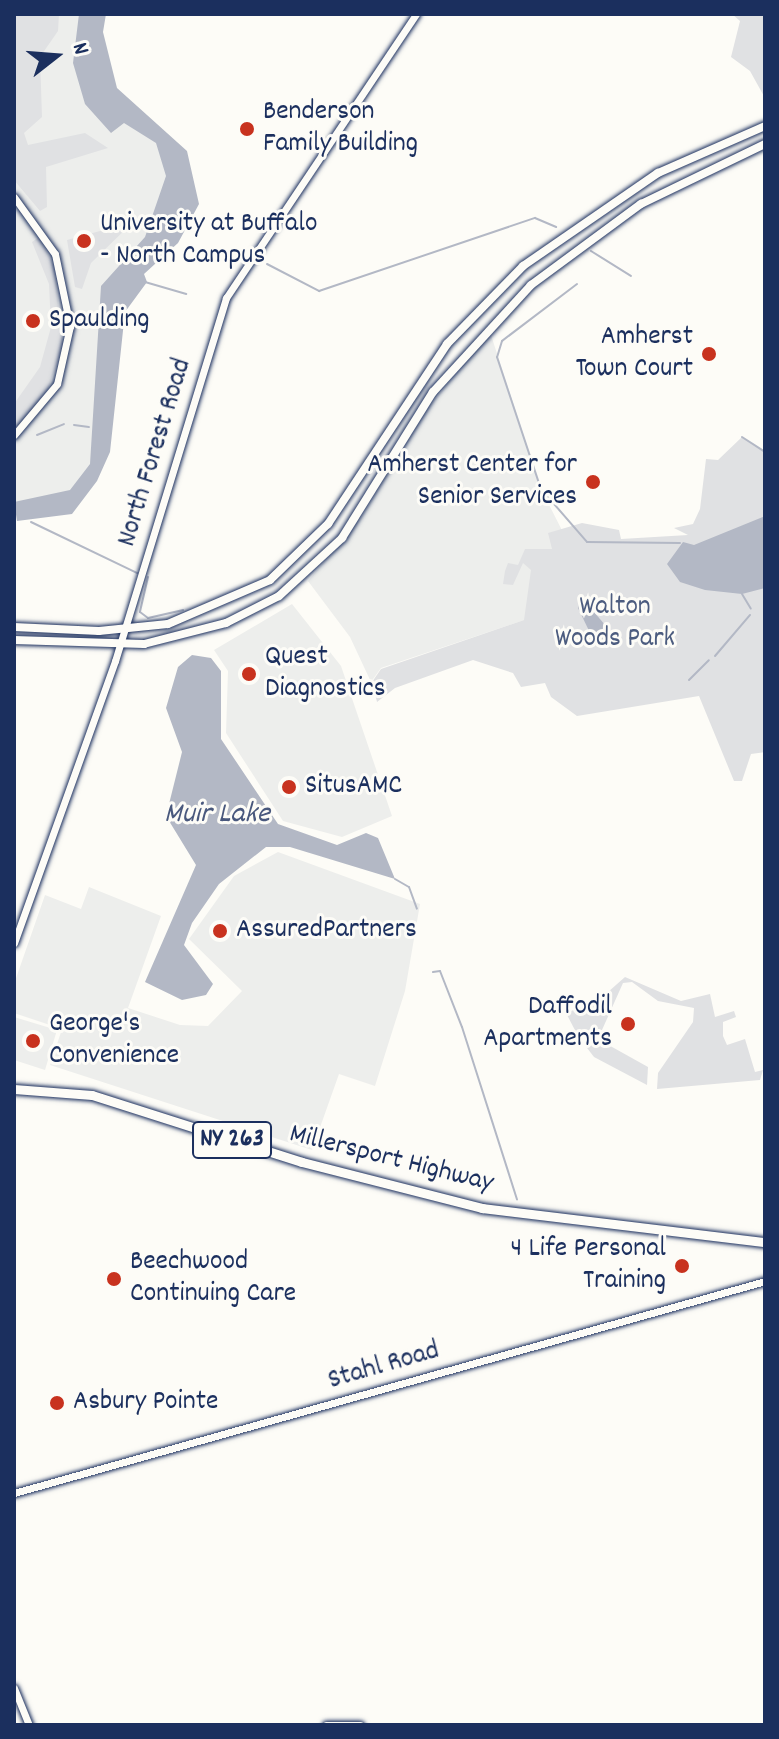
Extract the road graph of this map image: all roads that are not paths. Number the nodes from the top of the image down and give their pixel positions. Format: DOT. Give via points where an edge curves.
graph roads {
  1 [pos="416,14"];
  2 [pos="765,126"];
  3 [pos="734,137"];
  4 [pos="765,144"];
  5 [pos="739,154"];
  6 [pos="14,197"];
  7 [pos="407,396"];
  8 [pos="422,407"];
  9 [pos="14,435"];
  10 [pos="364,465"];
  11 [pos="378,475"];
  12 [pos="14,627"];
  13 [pos="125,630"];
  14 [pos="14,640"];
  15 [pos="119,647"];
  16 [pos="14,943"];
  17 [pos="14,1089"];
  18 [pos="765,1242"];
  19 [pos="765,1281"];
  20 [pos="14,1493"];
  21 [pos="14,1688"];
  22 [pos="29,1725"];
  23 [pos="326,1725"];
  24 [pos="360,1725"];
  1 -- 13 [label="street, North Forest Road" via="232,286"];
  2 -- 3 [label="main road"];
  3 -- 5 [label="main road"];
  3 -- 7 [label="main road" via="636,186 523,266"];
  4 -- 5 [label="main road"];
  5 -- 8 [label="main road" via="641,204 551,268 475,340"];
  6 -- 9 [label="street" via="55,254 70,326 57,384"];
  7 -- 8 [label="main road"];
  7 -- 10 [label="main road"];
  8 -- 11 [label="main road"];
  10 -- 11 [label="main road"];
  10 -- 13 [label="main road" via="328,524 270,580 195,616"];
  11 -- 15 [label="main road" via="342,538 279,596 209,629"];
  12 -- 13 [label="main road"];
  13 -- 15 [label="street, North Forest Road"];
  14 -- 15 [label="main road"];
  15 -- 16 [label="street, North Forest Road"];
  17 -- 18 [label="main road, Millersport Highway / NY 263" via="92,1095 302,1162 482,1208"];
  19 -- 20 [label="street, Stahl Road"];
  21 -- 22 [label="street"];
  23 -- 24 [label="street"];
}
